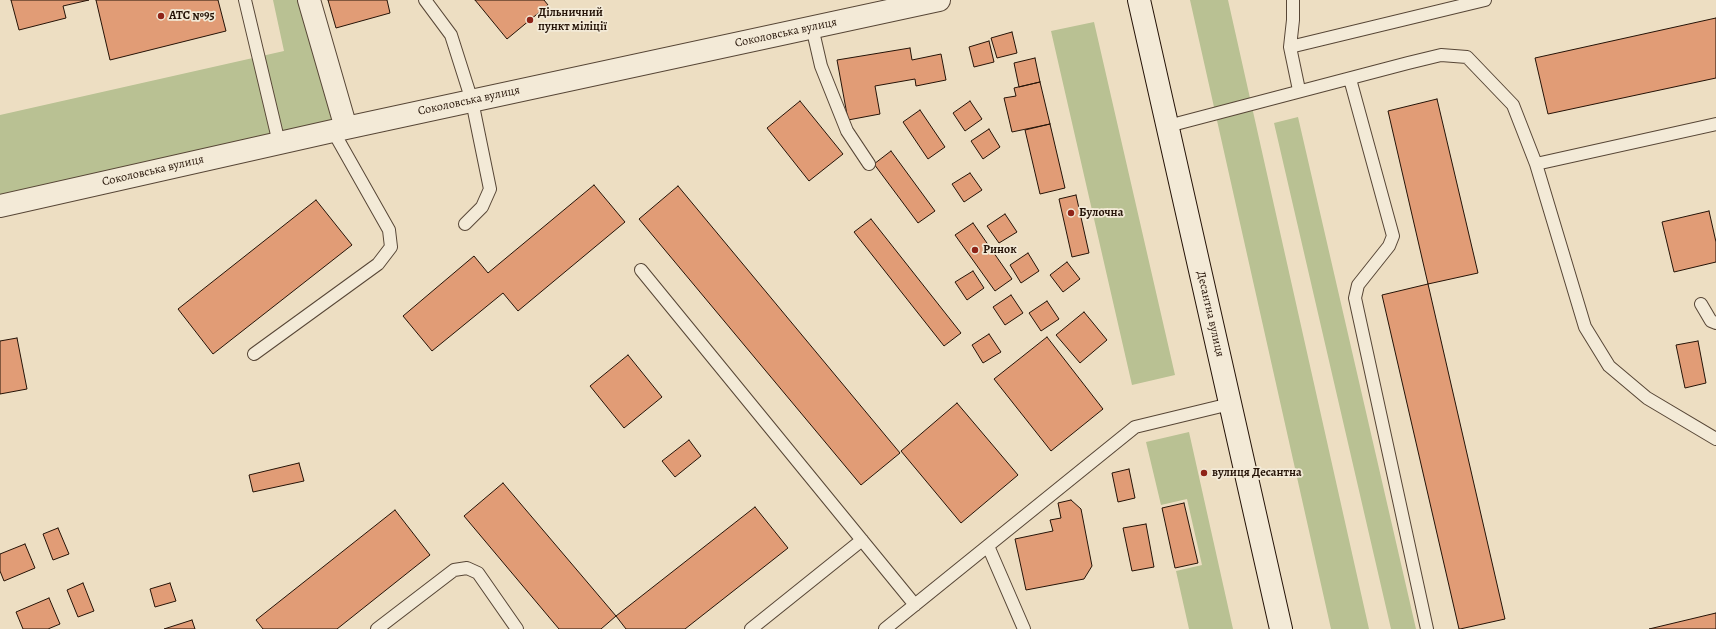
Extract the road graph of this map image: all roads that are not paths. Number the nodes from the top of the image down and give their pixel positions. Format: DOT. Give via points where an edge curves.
graph roads {
  1 [pos="244,0"];
  2 [pos="309,0"];
  3 [pos="425,0"];
  4 [pos="939,0"];
  5 [pos="1139,0"];
  6 [pos="1293,0"];
  7 [pos="1485,0"];
  8 [pos="812,28"];
  9 [pos="1290,47"];
  10 [pos="1350,79"];
  11 [pos="1299,90"];
  12 [pos="472,100"];
  13 [pos="1716,124"];
  14 [pos="1168,126"];
  15 [pos="339,129"];
  16 [pos="279,143"];
  17 [pos="869,164"];
  18 [pos="1536,164"];
  19 [pos="0,206"];
  20 [pos="465,224"];
  21 [pos="641,270"];
  22 [pos="1701,304"];
  23 [pos="1716,324"];
  24 [pos="254,354"];
  25 [pos="1230,404"];
  26 [pos="1716,439"];
  27 [pos="862,540"];
  28 [pos="988,546"];
  29 [pos="914,605"];
  30 [pos="377,629"];
  31 [pos="517,629"];
  32 [pos="750,629"];
  33 [pos="885,629"];
  34 [pos="1024,629"];
  35 [pos="1281,629"];
  36 [pos="1427,629"];
  1 -- 16 [label="lane"];
  2 -- 15 [label="street"];
  3 -- 12 [label="lane" via="451,35"];
  4 -- 8 [label="street, Соколовська вулиця"];
  5 -- 14 [label="street, Десантна вулиця"];
  6 -- 9 [label="lane"];
  7 -- 9 [label="lane"];
  8 -- 12 [label="street, Соколовська вулиця"];
  8 -- 17 [label="lane" via="821,66 847,131"];
  9 -- 11 [label="lane"];
  10 -- 11 [label="lane"];
  10 -- 18 [label="lane" via="1441,56 1467,57 1513,105"];
  10 -- 36 [label="lane" via="1393,236 1389,246 1358,285 1355,298"];
  11 -- 14 [label="lane"];
  12 -- 15 [label="street, Соколовська вулиця"];
  12 -- 20 [label="lane" via="490,189 482,207"];
  13 -- 18 [label="lane"];
  14 -- 25 [label="street, Десантна вулиця"];
  15 -- 16 [label="street, Соколовська вулиця"];
  15 -- 24 [label="lane" via="389,230 391,247 378,264"];
  16 -- 19 [label="street, Соколовська вулиця"];
  18 -- 26 [label="lane" via="1585,327 1610,366 1647,398"];
  21 -- 27 [label="lane"];
  22 -- 23 [label="lane"];
  25 -- 28 [label="lane" via="1135,427"];
  25 -- 35 [label="street, Десантна вулиця"];
  27 -- 29 [label="lane"];
  27 -- 32 [label="lane"];
  28 -- 29 [label="lane"];
  28 -- 34 [label="lane"];
  29 -- 33 [label="lane"];
  30 -- 31 [label="lane" via="454,570 467,568 478,573"];
}
